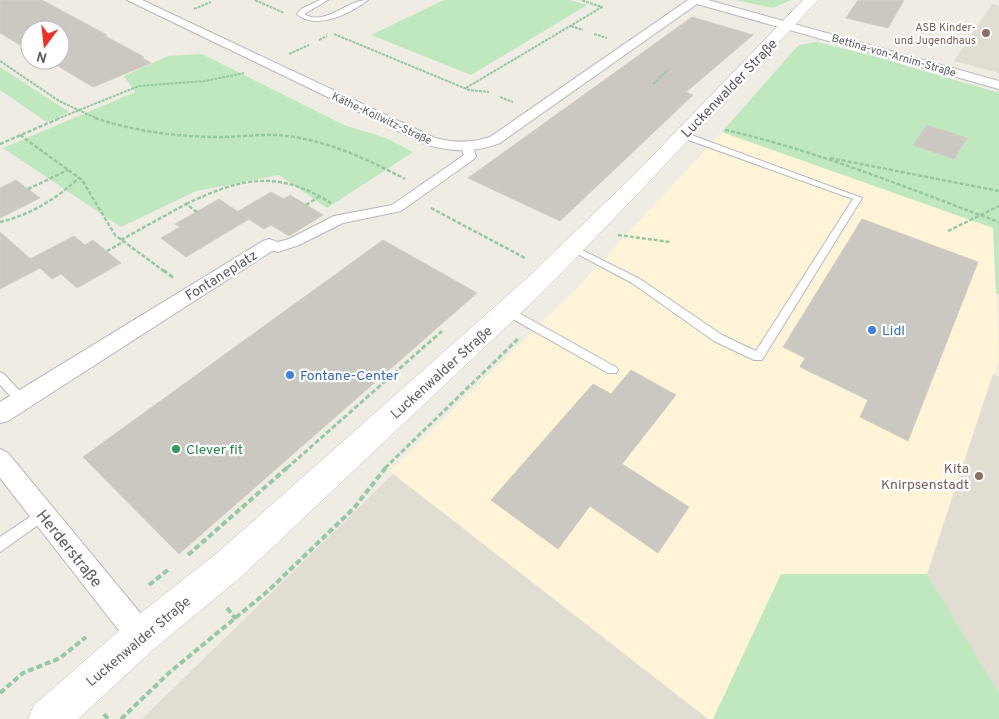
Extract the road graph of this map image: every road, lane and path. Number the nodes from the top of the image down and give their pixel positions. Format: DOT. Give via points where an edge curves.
graph roads {
  1 [pos="133,0"];
  2 [pos="325,0"];
  3 [pos="365,0"];
  4 [pos="581,0"];
  5 [pos="696,0"];
  6 [pos="811,0"];
  7 [pos="570,26"];
  8 [pos="788,26"];
  9 [pos="583,30"];
  10 [pos="333,33"];
  11 [pos="594,34"];
  12 [pos="610,39"];
  13 [pos="0,61"];
  14 [pos="267,64"];
  15 [pos="668,70"];
  16 [pos="653,84"];
  17 [pos="999,85"];
  18 [pos="466,88"];
  19 [pos="489,92"];
  20 [pos="500,97"];
  21 [pos="514,102"];
  22 [pos="77,111"];
  23 [pos="720,129"];
  24 [pos="20,135"];
  25 [pos="684,135"];
  26 [pos="0,144"];
  27 [pos="467,147"];
  28 [pos="819,156"];
  29 [pos="68,170"];
  30 [pos="79,178"];
  31 [pos="424,188"];
  32 [pos="28,189"];
  33 [pos="999,191"];
  34 [pos="320,196"];
  35 [pos="410,198"];
  36 [pos="186,204"];
  37 [pos="306,205"];
  38 [pos="999,206"];
  39 [pos="197,212"];
  40 [pos="981,214"];
  41 [pos="354,216"];
  42 [pos="0,222"];
  43 [pos="999,222"];
  44 [pos="590,231"];
  45 [pos="948,231"];
  46 [pos="122,241"];
  47 [pos="670,242"];
  48 [pos="269,245"];
  49 [pos="573,250"];
  50 [pos="107,251"];
  51 [pos="532,252"];
  52 [pos="525,258"];
  53 [pos="518,264"];
  54 [pos="194,292"];
  55 [pos="508,310"];
  56 [pos="445,329"];
  57 [pos="612,370"];
  58 [pos="0,377"];
  59 [pos="22,401"];
  60 [pos="0,414"];
  61 [pos="0,460"];
  62 [pos="43,514"];
  63 [pos="0,545"];
  64 [pos="186,557"];
  65 [pos="170,569"];
  66 [pos="130,623"];
  67 [pos="0,693"];
  68 [pos="48,719"];
  1 -- 14 [label="street, Käthe-Kollwitz-Straße"];
  2 -- 3 [label="lane" via="303,10 302,16 323,18"];
  4 -- 7 [label="path" via="602,7"];
  5 -- 8 [label="street, Bettina-von-Arnim-Straße"];
  5 -- 27 [label="street, Käthe-Kollwitz-Straße" via="495,140"];
  6 -- 8 [label="main road, Luckenwalder Straße"];
  7 -- 9 [label="path"];
  7 -- 18 [label="path"];
  8 -- 17 [label="street, Bettina-von-Arnim-Straße"];
  8 -- 25 [label="main road, Luckenwalder Straße"];
  10 -- 18 [label="path"];
  11 -- 12 [label="path"];
  13 -- 22 [label="path"];
  14 -- 22 [label="path" via="218,80 139,86"];
  14 -- 27 [label="street, Käthe-Kollwitz-Straße" via="430,141"];
  15 -- 16 [label="path"];
  18 -- 19 [label="path"];
  20 -- 21 [label="path"];
  22 -- 24 [label="path"];
  22 -- 31 [label="path" via="98,119 183,135 273,134 306,139 368,160"];
  23 -- 28 [label="path" via="770,140"];
  24 -- 26 [label="path"];
  24 -- 29 [label="path"];
  25 -- 44 [label="main road, Luckenwalder Straße"];
  25 -- 49 [label="lane" via="858,198 758,357 718,338 636,281"];
  27 -- 31 [label="street, Fontaneplatz" via="470,156"];
  28 -- 33 [label="path"];
  28 -- 40 [label="path"];
  29 -- 30 [label="path"];
  29 -- 32 [label="path"];
  30 -- 42 [label="path" via="54,198"];
  30 -- 46 [label="path" via="88,186 115,235"];
  31 -- 35 [label="street, Fontaneplatz"];
  34 -- 36 [label="path" via="296,184 268,181 218,189"];
  34 -- 37 [label="path"];
  34 -- 41 [label="path"];
  35 -- 41 [label="street, Fontaneplatz" via="396,208"];
  35 -- 52 [label="path"];
  36 -- 39 [label="path"];
  36 -- 46 [label="path"];
  38 -- 40 [label="path"];
  40 -- 43 [label="path"];
  40 -- 45 [label="path"];
  41 -- 48 [label="street, Fontaneplatz" via="339,219 286,245"];
  44 -- 47 [label="path"];
  44 -- 49 [label="main road, Luckenwalder Straße"];
  46 -- 50 [label="path"];
  46 -- 54 [label="path"];
  48 -- 54 [label="street, Fontaneplatz"];
  49 -- 55 [label="main road, Luckenwalder Straße"];
  51 -- 52 [label="path"];
  52 -- 53 [label="path"];
  54 -- 59 [label="street, Fontaneplatz"];
  55 -- 57 [label="lane"];
  55 -- 66 [label="main road, Luckenwalder Straße" via="229,565"];
  56 -- 64 [label="path"];
  58 -- 59 [label="lane"];
  59 -- 60 [label="street, Fontaneplatz"];
  61 -- 62 [label="street, Herderstraße"];
  62 -- 63 [label="lane"];
  62 -- 66 [label="street, Herderstraße"];
  65 -- 66 [label="path"];
  66 -- 67 [label="path" via="23,673"];
  66 -- 68 [label="main road, Luckenwalder Straße"];
}
